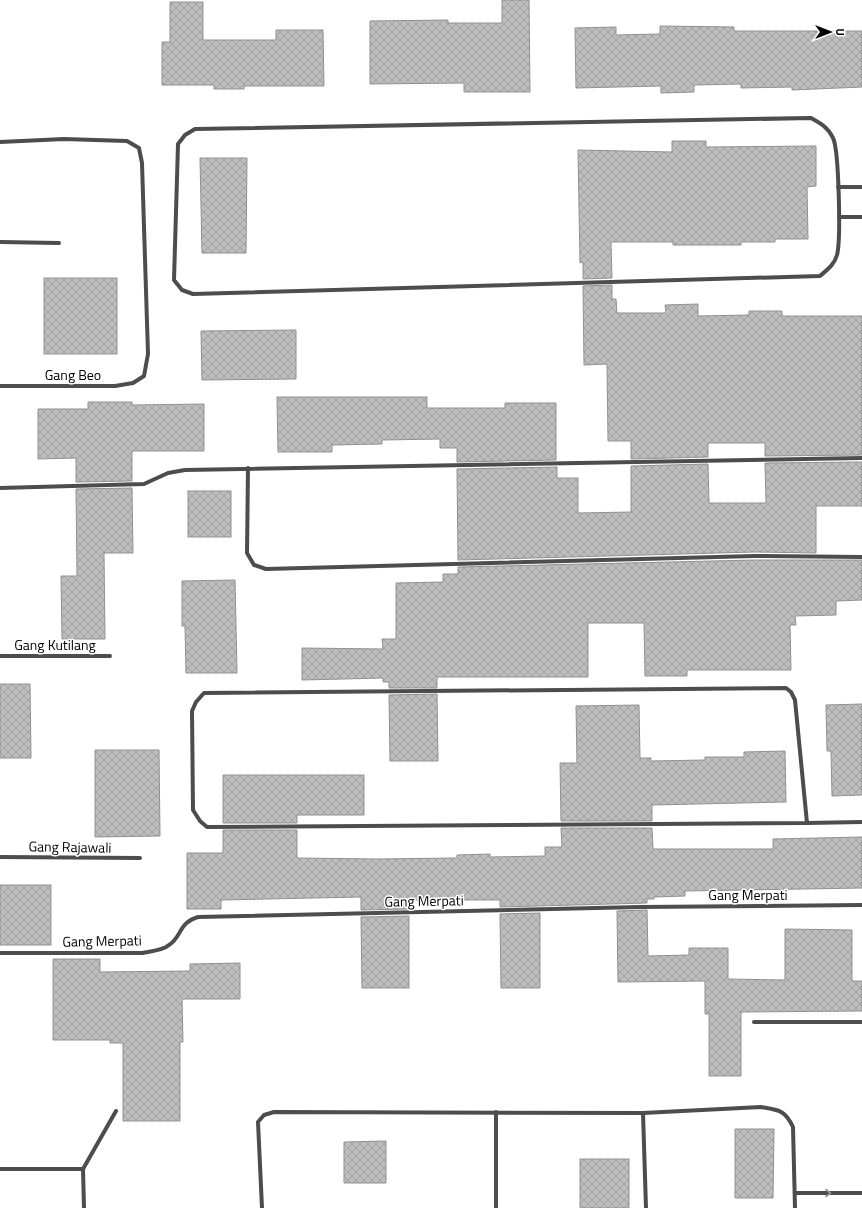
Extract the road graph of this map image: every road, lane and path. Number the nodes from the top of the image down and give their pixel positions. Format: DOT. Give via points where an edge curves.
graph roads {
  1 [pos="0,142"];
  2 [pos="838,187"];
  3 [pos="862,187"];
  4 [pos="862,216"];
  5 [pos="839,217"];
  6 [pos="0,242"];
  7 [pos="60,243"];
  8 [pos="0,386"];
  9 [pos="862,458"];
  10 [pos="248,468"];
  11 [pos="0,488"];
  12 [pos="862,557"];
  13 [pos="0,656"];
  14 [pos="110,656"];
  15 [pos="862,822"];
  16 [pos="807,823"];
  17 [pos="0,857"];
  18 [pos="140,858"];
  19 [pos="862,905"];
  20 [pos="0,953"];
  21 [pos="754,1022"];
  22 [pos="862,1022"];
  23 [pos="116,1111"];
  24 [pos="496,1112"];
  25 [pos="643,1113"];
  26 [pos="0,1169"];
  27 [pos="83,1169"];
  28 [pos="795,1193"];
  29 [pos="862,1193"];
  30 [pos="84,1208"];
  31 [pos="262,1208"];
  32 [pos="496,1208"];
  33 [pos="646,1208"];
  34 [pos="795,1208"];
  1 -- 8 [label="street, Gang Beo" via="64,139 127,141 139,148 142,163 148,354 144,376 133,383 114,386"];
  2 -- 3 [label="street"];
  2 -- 5 [label="street"];
  2 -- 5 [label="street" via="834,138 825,125 811,118 195,129 185,135 178,144 174,280 182,290 193,294 820,276 832,267 837,253"];
  4 -- 5 [label="street"];
  6 -- 7 [label="street"];
  9 -- 10 [label="street"];
  10 -- 11 [label="street" via="186,470 168,473 144,484"];
  10 -- 12 [label="street" via="247,552 254,565 266,569 755,556"];
  13 -- 14 [label="street, Gang Kutilang"];
  15 -- 16 [label="street"];
  16 -- 16 [label="street" via="207,827 193,810 192,711 204,693 786,688 795,700"];
  17 -- 18 [label="street, Gang Rajawali"];
  19 -- 20 [label="street, Gang Merpati" via="640,907 198,917 189,920 171,944 164,949 142,953"];
  21 -- 22 [label="street"];
  23 -- 27 [label="street"];
  24 -- 25 [label="street"];
  24 -- 31 [label="street" via="295,1111 264,1115 258,1122"];
  24 -- 32 [label="street"];
  25 -- 28 [label="street" via="762,1106 780,1110 789,1118 793,1128"];
  25 -- 33 [label="street"];
  26 -- 27 [label="street"];
  27 -- 30 [label="street"];
  28 -- 29 [label="street, one-way"];
  28 -- 34 [label="street"];
}
